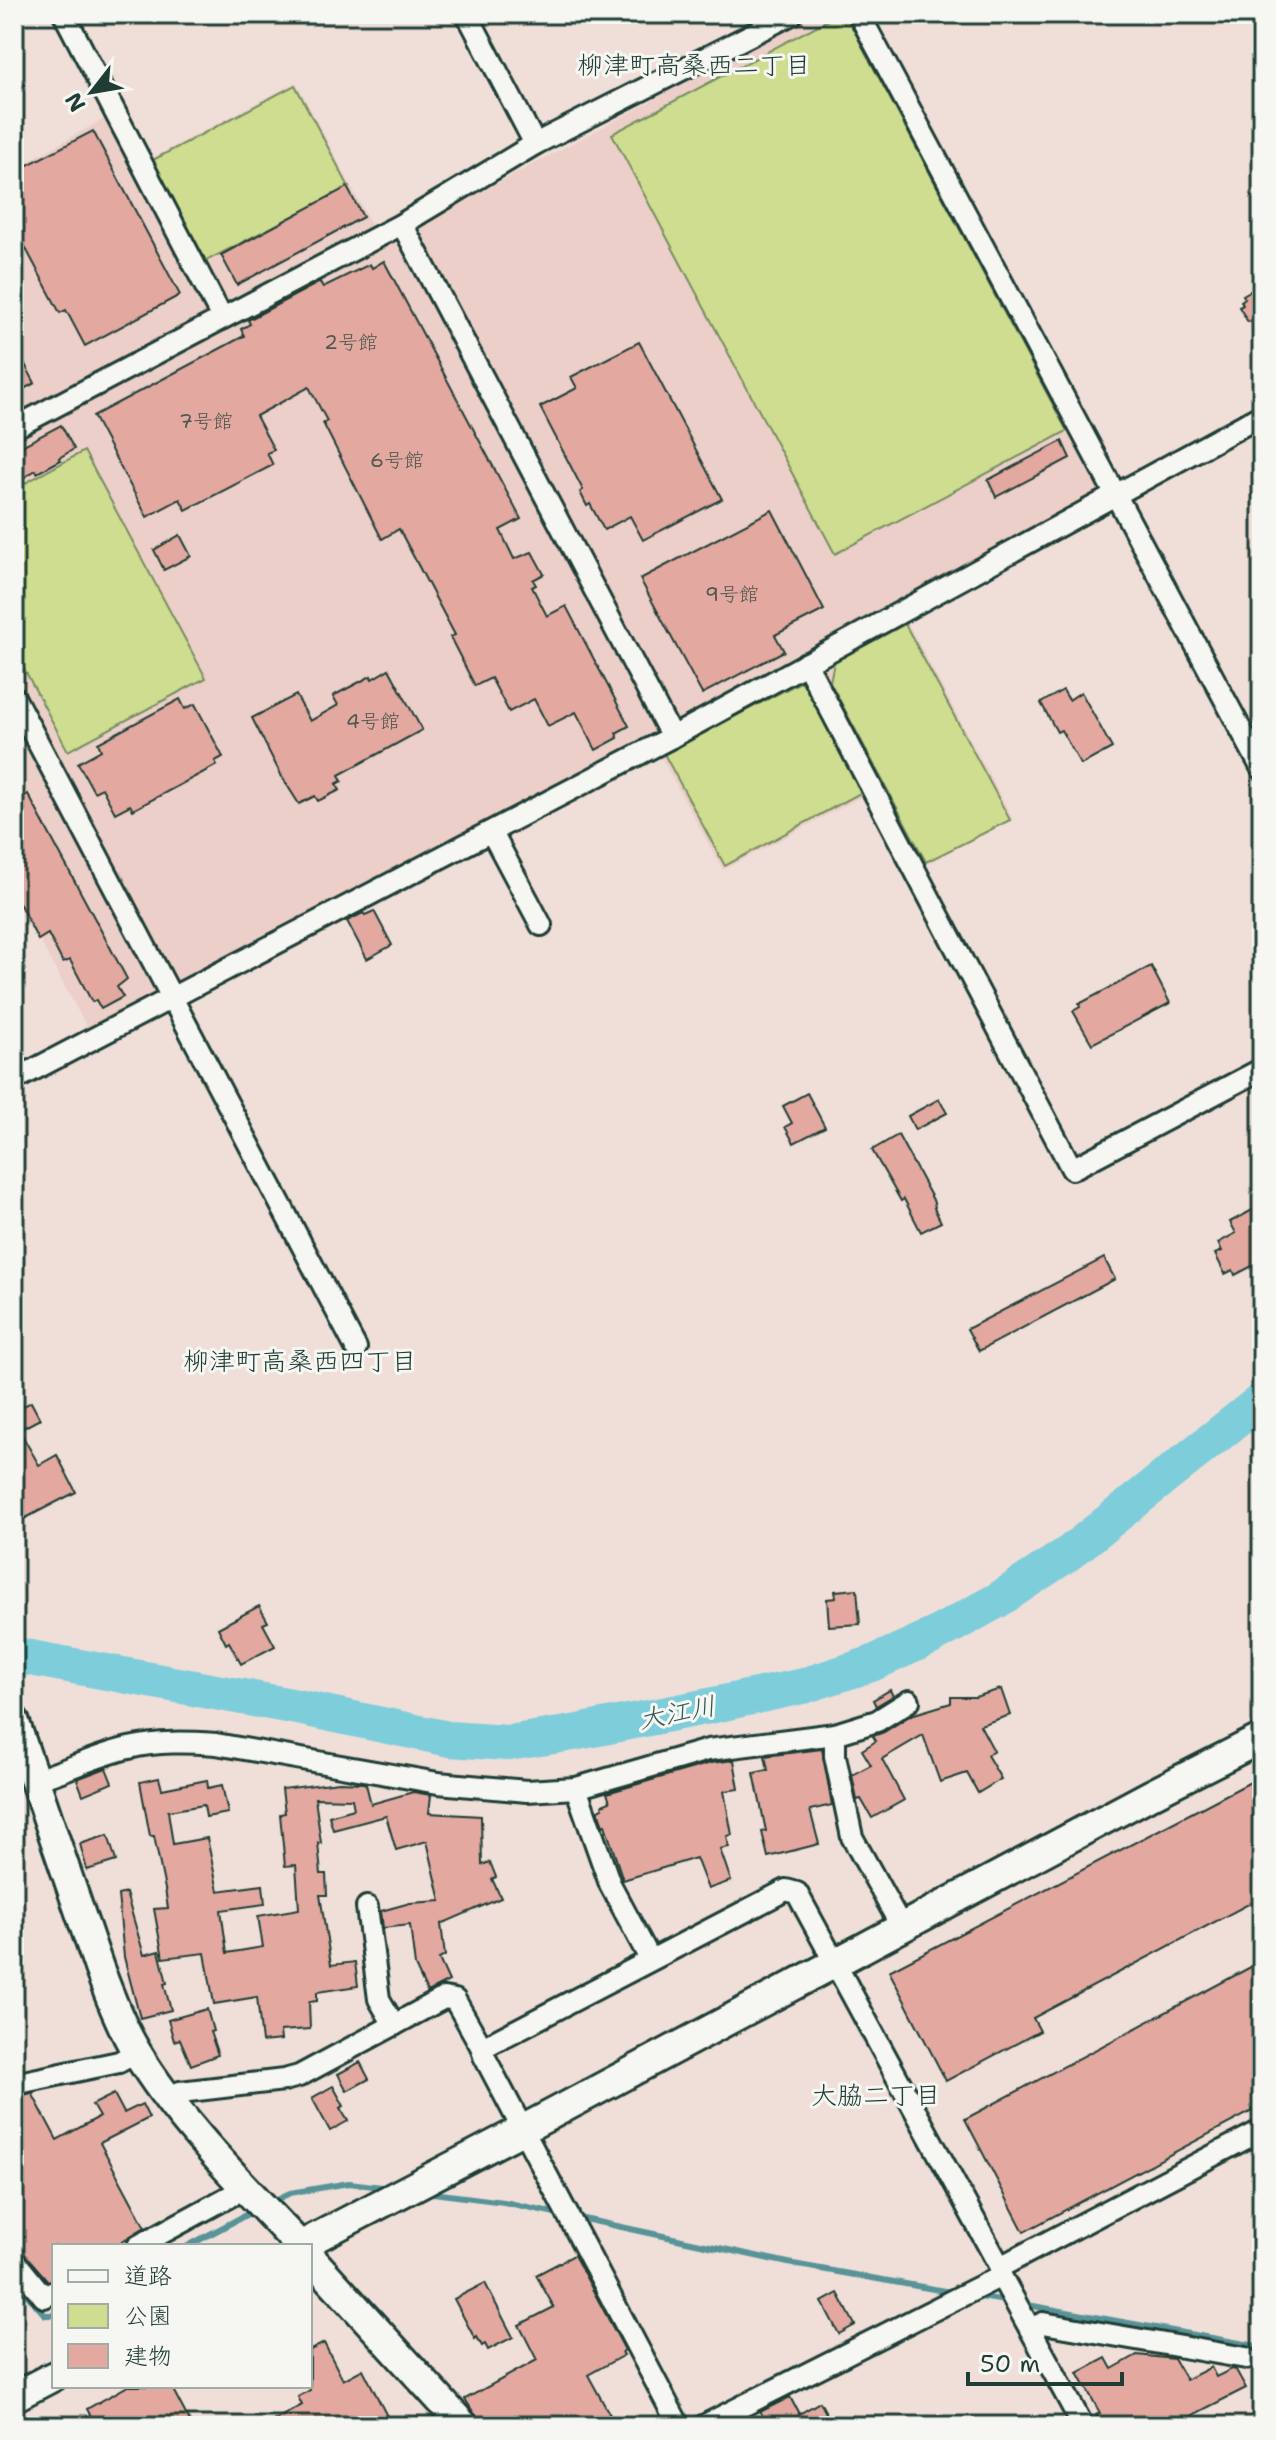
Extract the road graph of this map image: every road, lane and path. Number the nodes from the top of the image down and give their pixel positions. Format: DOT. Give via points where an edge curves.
graph roads {
  1 [pos="64,14"];
  2 [pos="467,14"];
  3 [pos="792,14"];
  4 [pos="859,14"];
  5 [pos="535,144"];
  6 [pos="402,224"];
  7 [pos="222,318"];
  8 [pos="1262,415"];
  9 [pos="14,428"];
  10 [pos="1116,495"];
  11 [pos="806,663"];
  12 [pos="14,697"];
  13 [pos="672,737"];
  14 [pos="1262,769"];
  15 [pos="492,833"];
  16 [pos="541,925"];
  17 [pos="173,997"];
  18 [pos="1262,1069"];
  19 [pos="14,1080"];
  20 [pos="356,1348"];
  21 [pos="909,1701"];
  22 [pos="14,1720"];
  23 [pos="835,1734"];
  24 [pos="1262,1738"];
  25 [pos="26,1770"];
  26 [pos="576,1788"];
  27 [pos="367,1907"];
  28 [pos="902,1928"];
  29 [pos="650,1959"];
  30 [pos="835,1964"];
  31 [pos="394,2025"];
  32 [pos="482,2048"];
  33 [pos="137,2052"];
  34 [pos="14,2084"];
  35 [pos="169,2099"];
  36 [pos="522,2130"];
  37 [pos="1262,2130"];
  38 [pos="245,2188"];
  39 [pos="142,2244"];
  40 [pos="298,2244"];
  41 [pos="304,2244"];
  42 [pos="312,2259"];
  43 [pos="14,2260"];
  44 [pos="1000,2272"];
  45 [pos="52,2293"];
  46 [pos="1030,2329"];
  47 [pos="1246,2358"];
  48 [pos="52,2377"];
  49 [pos="14,2397"];
  50 [pos="464,2426"];
  51 [pos="679,2426"];
  52 [pos="703,2426"];
  53 [pos="1083,2426"];
  1 -- 7 [label="street"];
  2 -- 5 [label="street"];
  3 -- 5 [label="street"];
  4 -- 10 [label="street"];
  5 -- 6 [label="street"];
  6 -- 7 [label="street"];
  6 -- 13 [label="street"];
  7 -- 9 [label="street"];
  8 -- 10 [label="street"];
  10 -- 11 [label="street"];
  10 -- 14 [label="street"];
  11 -- 13 [label="street"];
  11 -- 18 [label="street" via="1072,1169"];
  12 -- 17 [label="street"];
  13 -- 15 [label="street"];
  15 -- 16 [label="street"];
  15 -- 17 [label="street"];
  17 -- 19 [label="street"];
  17 -- 20 [label="street"];
  21 -- 23 [label="street" via="877,1721"];
  22 -- 25 [label="street"];
  23 -- 26 [label="street" via="708,1750"];
  23 -- 28 [label="street" via="852,1837"];
  24 -- 28 [label="street"];
  25 -- 26 [label="street" via="161,1742 190,1742 438,1783 527,1791"];
  25 -- 33 [label="street" via="114,2008"];
  26 -- 29 [label="street" via="610,1884"];
  27 -- 31 [label="street" via="379,1999"];
  28 -- 30 [label="street"];
  29 -- 30 [label="street" via="786,1890 797,1893"];
  29 -- 32 [label="street"];
  30 -- 36 [label="street"];
  30 -- 44 [label="street"];
  31 -- 32 [label="street" via="444,1998 455,2000"];
  31 -- 35 [label="street" via="299,2076 180,2092"];
  32 -- 36 [label="street"];
  33 -- 34 [label="street" via="119,2062"];
  33 -- 35 [label="street"];
  35 -- 38 [label="street"];
  36 -- 41 [label="street"];
  36 -- 51 [label="street"];
  37 -- 44 [label="street"];
  38 -- 39 [label="street"];
  38 -- 40 [label="street"];
  42 -- 50 [label="street"];
  43 -- 45 [label="street" via="44,2297"];
  44 -- 46 [label="street"];
  44 -- 52 [label="street"];
  46 -- 47 [label="street" via="1043,2323"];
  46 -- 53 [label="street"];
  48 -- 49 [label="street"];
}
